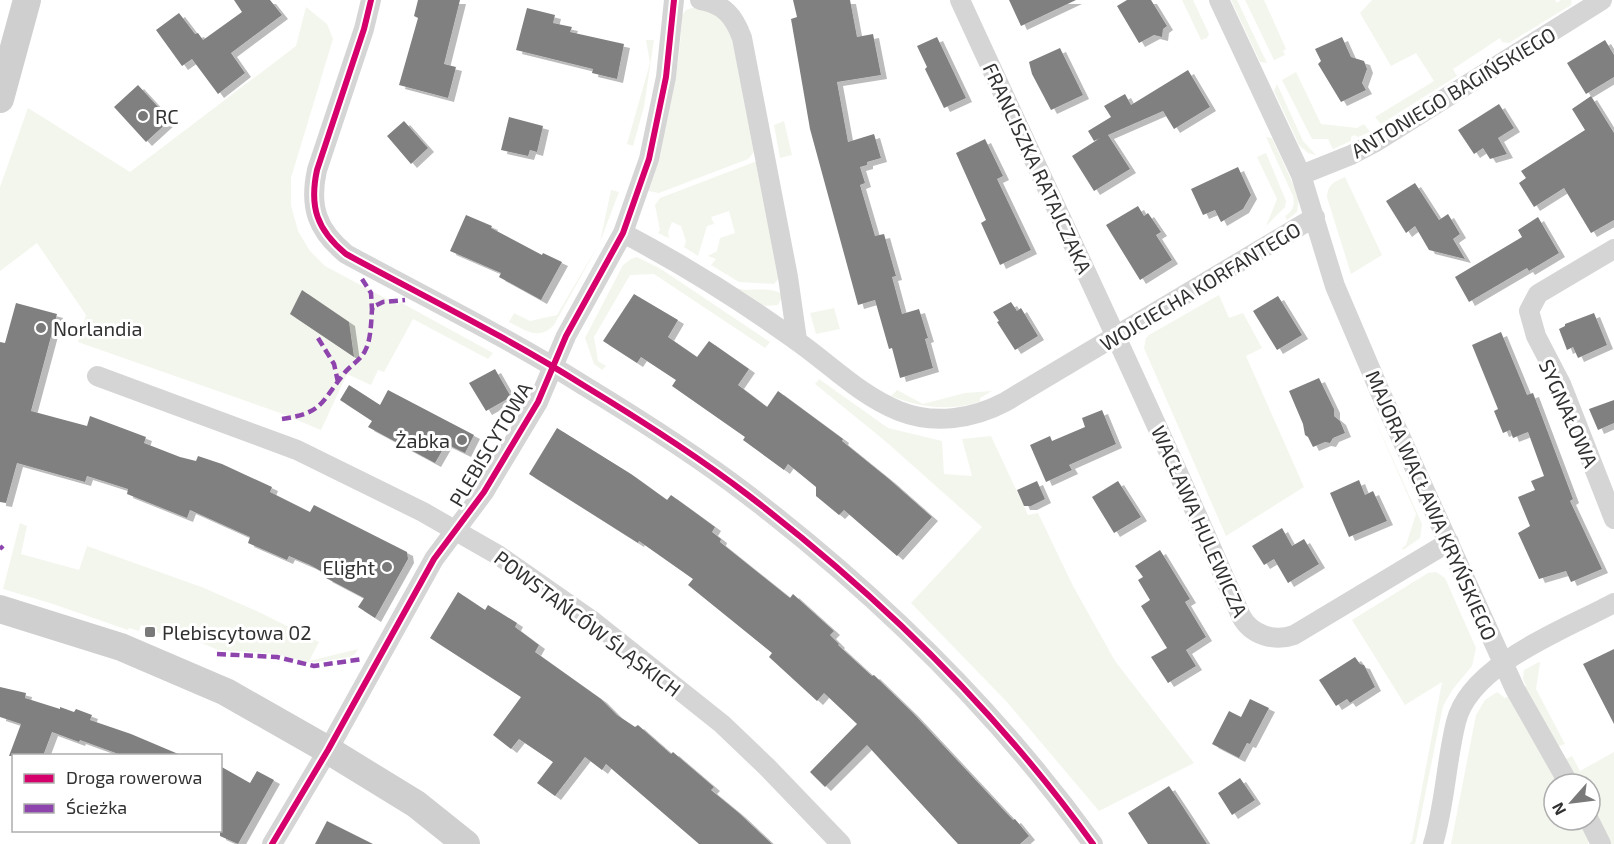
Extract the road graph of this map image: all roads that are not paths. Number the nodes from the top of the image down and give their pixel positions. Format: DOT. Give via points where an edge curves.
graph roads {
  1 [pos="27,0"];
  2 [pos="371,0"];
  3 [pos="674,0"];
  4 [pos="700,0"];
  5 [pos="960,0"];
  6 [pos="1219,0"];
  7 [pos="1602,0"];
  8 [pos="0,99"];
  9 [pos="1301,175"];
  10 [pos="1315,217"];
  11 [pos="623,233"];
  12 [pos="1614,249"];
  13 [pos="1117,337"];
  14 [pos="797,340"];
  15 [pos="553,367"];
  16 [pos="97,376"];
  17 [pos="1614,519"];
  18 [pos="457,530"];
  19 [pos="1449,542"];
  20 [pos="1614,603"];
  21 [pos="0,609"];
  22 [pos="1503,663"];
  23 [pos="328,750"];
  24 [pos="1562,772"];
  25 [pos="272,844"];
  26 [pos="466,844"];
  27 [pos="841,844"];
  28 [pos="1093,844"];
  29 [pos="1433,844"];
  1 -- 8 [label="street"];
  2 -- 15 [label="street" via="315,178 313,202 323,230 346,254"];
  3 -- 11 [label="street, PLEBISCYTOWA" via="666,77 649,159"];
  4 -- 14 [label="street" via="727,10 742,38"];
  5 -- 13 [label="street, FRANCISZKA RATAJCZAKA"];
  6 -- 9 [label="street, WOJCIECHA KORFANTEGO"];
  7 -- 9 [label="street, ANTONIEGO BAGIŃSKIEGO" via="1374,143"];
  9 -- 10 [label="street, WOJCIECHA KORFANTEGO"];
  10 -- 13 [label="street, WOJCIECHA KORFANTEGO"];
  10 -- 19 [label="street, MAJORA WACŁAWA KRYŃSKIEGO" via="1343,306"];
  11 -- 14 [label="street"];
  11 -- 15 [label="street, PLEBISCYTOWA"];
  12 -- 17 [label="street, SYGNAŁOWA" via="1538,294 1529,311"];
  13 -- 14 [label="street, WOJCIECHA KORFANTEGO" via="1005,402 981,412 934,418 899,411 865,394"];
  13 -- 19 [label="street, WACŁAWA HULEWICZA" via="1241,616 1252,630 1278,638 1297,633"];
  15 -- 18 [label="street, PLEBISCYTOWA" via="538,402"];
  15 -- 28 [label="street" via="689,453 806,541 903,627 985,712"];
  16 -- 18 [label="street, POWSTAŃCÓW ŚLĄSKICH" via="297,450"];
  18 -- 23 [label="street, PLEBISCYTOWA" via="434,559"];
  18 -- 27 [label="street, POWSTAŃCÓW ŚLĄSKICH" via="594,622 722,724"];
  19 -- 22 [label="street, MAJORA WACŁAWA KRYŃSKIEGO"];
  20 -- 22 [label="street"];
  21 -- 23 [label="street" via="121,647 226,692"];
  22 -- 24 [label="street, MAJORA WACŁAWA KRYŃSKIEGO"];
  22 -- 29 [label="street" via="1472,691 1459,714"];
  23 -- 25 [label="street, PLEBISCYTOWA"];
  23 -- 26 [label="street" via="416,804"];
}
